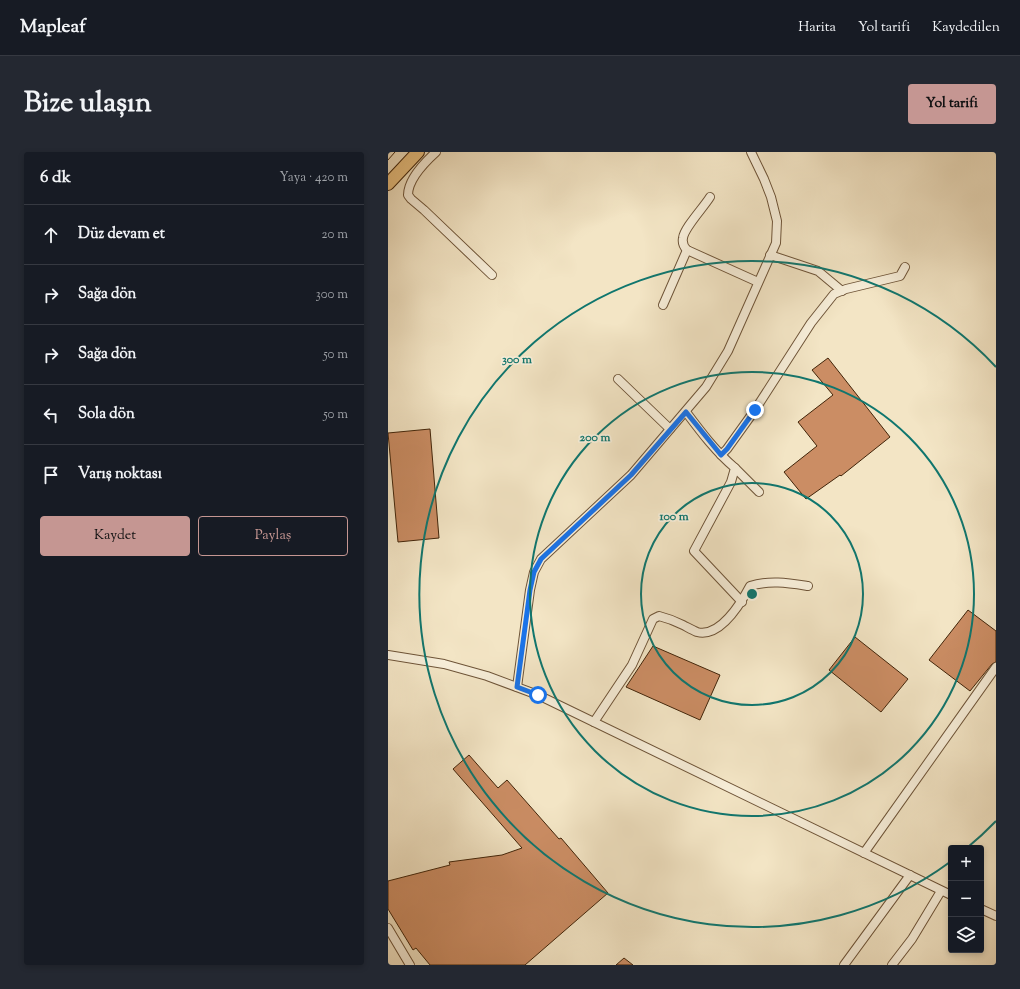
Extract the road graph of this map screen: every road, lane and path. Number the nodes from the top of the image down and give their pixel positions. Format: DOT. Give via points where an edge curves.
graph roads {
  1 [pos="418,152"];
  2 [pos="436,152"];
  3 [pos="751,152"];
  4 [pos="388,184"];
  5 [pos="710,197"];
  6 [pos="687,250"];
  7 [pos="770,255"];
  8 [pos="905,267"];
  9 [pos="492,275"];
  10 [pos="758,282"];
  11 [pos="842,291"];
  12 [pos="663,305"];
  13 [pos="618,379"];
  14 [pos="686,412"];
  15 [pos="670,429"];
  16 [pos="721,455"];
  17 [pos="735,468"];
  18 [pos="759,492"];
  19 [pos="808,586"];
  20 [pos="742,602"];
  21 [pos="388,655"];
  22 [pos="996,668"];
  23 [pos="517,687"];
  24 [pos="594,722"];
  25 [pos="864,853"];
  26 [pos="910,875"];
  27 [pos="942,890"];
  28 [pos="948,893"];
  29 [pos="984,910"];
  30 [pos="996,916"];
  31 [pos="388,928"];
  32 [pos="410,965"];
  33 [pos="844,965"];
  34 [pos="892,965"];
  1 -- 4 [label="highway"];
  2 -- 9 [label="street" via="413,179 408,195"];
  3 -- 7 [label="street" via="772,197 777,221 776,243"];
  5 -- 6 [label="street" via="683,236 683,245"];
  6 -- 10 [label="street"];
  6 -- 12 [label="street"];
  7 -- 10 [label="street"];
  7 -- 11 [label="street" via="818,271"];
  8 -- 11 [label="street" via="900,276"];
  10 -- 14 [label="street" via="728,351 706,388"];
  11 -- 16 [label="street" via="834,294 822,308 755,410"];
  13 -- 15 [label="street"];
  14 -- 15 [label="street"];
  14 -- 16 [label="street"];
  15 -- 23 [label="street" via="631,475 541,559 534,572 530,590"];
  16 -- 17 [label="street"];
  17 -- 18 [label="street"];
  17 -- 20 [label="street" via="694,551"];
  19 -- 20 [label="street" via="761,582 750,586"];
  20 -- 24 [label="street" via="722,624 709,632 697,632 659,616 652,619 632,665"];
  21 -- 23 [label="street" via="444,664"];
  22 -- 25 [label="street"];
  23 -- 24 [label="street"];
  24 -- 25 [label="street"];
  25 -- 26 [label="street"];
  26 -- 27 [label="street"];
  26 -- 33 [label="street"];
  27 -- 28 [label="street"];
  27 -- 34 [label="street" via="912,939"];
  29 -- 30 [label="street"];
  31 -- 32 [label="street"];
}
